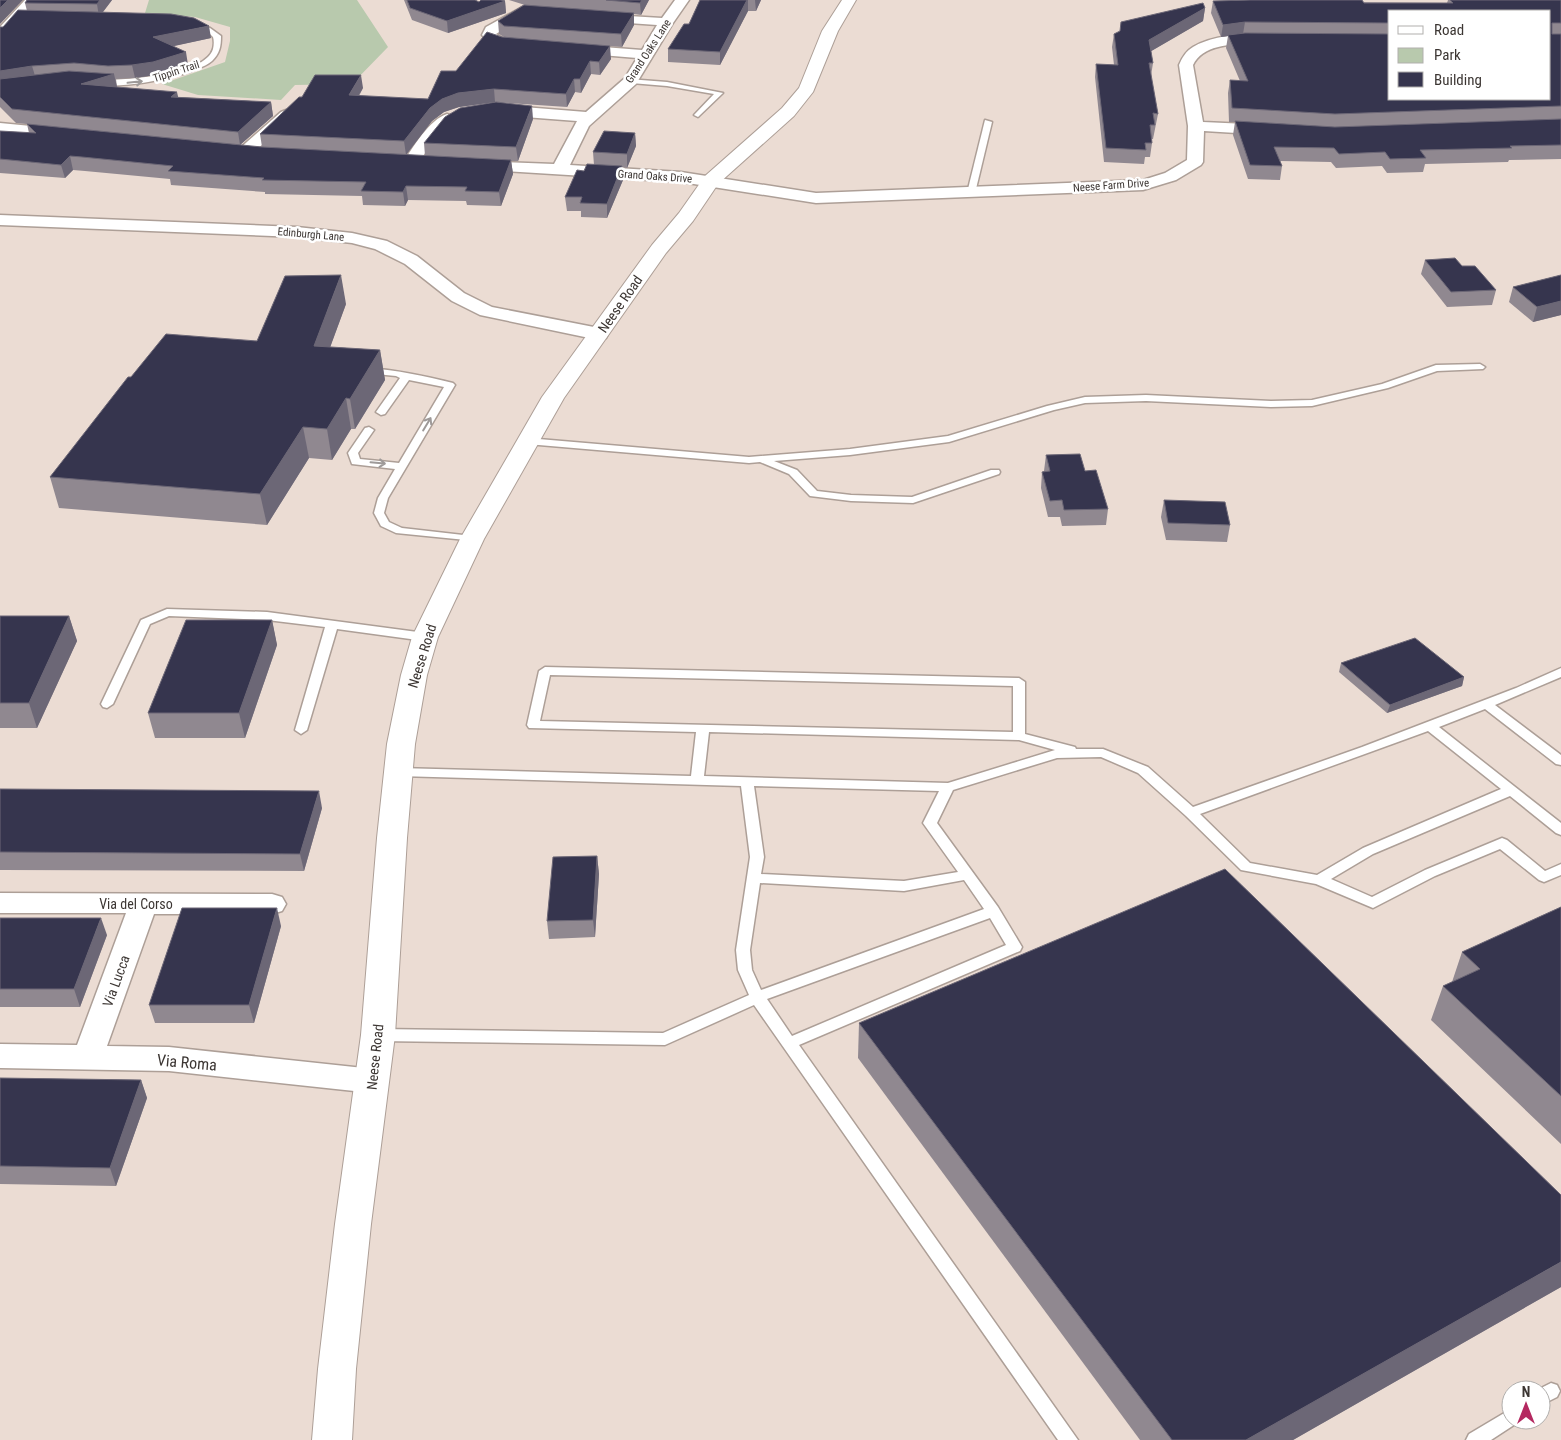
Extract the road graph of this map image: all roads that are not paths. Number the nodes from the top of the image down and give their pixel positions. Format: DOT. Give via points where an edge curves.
graph roads {
  1 [pos="32,0"];
  2 [pos="682,0"];
  3 [pos="849,0"];
  4 [pos="502,6"];
  5 [pos="524,10"];
  6 [pos="539,12"];
  7 [pos="588,16"];
  8 [pos="666,22"];
  9 [pos="183,23"];
  10 [pos="0,35"];
  11 [pos="1272,40"];
  12 [pos="532,46"];
  13 [pos="560,48"];
  14 [pos="647,54"];
  15 [pos="631,81"];
  16 [pos="93,82"];
  17 [pos="298,104"];
  18 [pos="481,110"];
  19 [pos="459,113"];
  20 [pos="698,115"];
  21 [pos="588,117"];
  22 [pos="988,122"];
  23 [pos="1196,126"];
  24 [pos="0,128"];
  25 [pos="1283,131"];
  26 [pos="78,135"];
  27 [pos="225,150"];
  28 [pos="245,152"];
  29 [pos="265,154"];
  30 [pos="392,162"];
  31 [pos="411,163"];
  32 [pos="431,164"];
  33 [pos="460,166"];
  34 [pos="559,170"];
  35 [pos="711,180"];
  36 [pos="971,193"];
  37 [pos="0,220"];
  38 [pos="599,334"];
  39 [pos="1480,367"];
  40 [pos="356,370"];
  41 [pos="406,377"];
  42 [pos="381,412"];
  43 [pos="369,430"];
  44 [pos="527,441"];
  45 [pos="760,460"];
  46 [pos="401,466"];
  47 [pos="995,472"];
  48 [pos="472,539"];
  49 [pos="332,625"];
  50 [pos="425,637"];
  51 [pos="1561,672"];
  52 [pos="108,704"];
  53 [pos="1486,704"];
  54 [pos="1430,726"];
  55 [pos="703,728"];
  56 [pos="301,730"];
  57 [pos="1019,736"];
  58 [pos="1084,754"];
  59 [pos="1561,761"];
  60 [pos="399,772"];
  61 [pos="697,780"];
  62 [pos="747,781"];
  63 [pos="948,787"];
  64 [pos="1511,790"];
  65 [pos="1191,813"];
  66 [pos="1561,830"];
  67 [pos="1561,869"];
  68 [pos="967,875"];
  69 [pos="754,878"];
  70 [pos="1319,880"];
  71 [pos="0,903"];
  72 [pos="144,904"];
  73 [pos="272,904"];
  74 [pos="993,911"];
  75 [pos="758,997"];
  76 [pos="378,1036"];
  77 [pos="790,1043"];
  78 [pos="0,1056"];
  79 [pos="88,1058"];
  80 [pos="373,1081"];
  81 [pos="1501,1423"];
  82 [pos="332,1440"];
  83 [pos="1069,1440"];
  84 [pos="1475,1440"];
  1 -- 10 [label="street" via="19,19"];
  2 -- 8 [label="street, Grand Oaks Lane"];
  3 -- 35 [label="street, Neese Road" via="830,31 807,90 788,112"];
  4 -- 5 [label="street"];
  5 -- 6 [label="street"];
  5 -- 12 [label="street" via="492,30 490,35 503,44"];
  7 -- 8 [label="street"];
  8 -- 14 [label="street, Grand Oaks Lane"];
  16 -- 9 [label="lane, Tippin Trail, one-way" via="126,83 161,78 210,59 216,51 217,36 208,29"];
  11 -- 23 [label="street, Neese Farm Drive" via="1224,42 1202,49 1188,58 1186,65"];
  13 -- 14 [label="street"];
  14 -- 15 [label="street, Grand Oaks Lane"];
  15 -- 20 [label="lane" via="719,93"];
  15 -- 21 [label="street, Grand Oaks Lane"];
  17 -- 28 [label="street"];
  18 -- 21 [label="street"];
  19 -- 31 [label="street" via="449,118 424,142"];
  21 -- 34 [label="street, Grand Oaks Lane"];
  22 -- 36 [label="lane"];
  23 -- 25 [label="street"];
  23 -- 36 [label="street, Neese Farm Drive" via="1195,162 1166,179 1143,185"];
  24 -- 26 [label="street"];
  27 -- 28 [label="street"];
  28 -- 29 [label="street"];
  30 -- 31 [label="street"];
  31 -- 32 [label="street"];
  33 -- 34 [label="street, Grand Oaks Drive"];
  34 -- 35 [label="street, Grand Oaks Drive"];
  35 -- 36 [label="street, Neese Farm Drive" via="800,197"];
  35 -- 38 [label="street, Neese Road"];
  37 -- 38 [label="street, Edinburgh Lane" via="297,232 352,238 381,245 411,260 458,297 486,311"];
  38 -- 44 [label="street, Neese Road"];
  39 -- 45 [label="lane" via="1436,368 1385,386 1312,403 1146,398 1085,400 949,439"];
  40 -- 41 [label="lane" via="398,373"];
  41 -- 42 [label="lane"];
  46 -- 41 [label="lane, one-way" via="450,385"];
  43 -- 46 [label="lane, one-way" via="353,453 356,462"];
  44 -- 45 [label="lane"];
  44 -- 48 [label="street, Neese Road"];
  45 -- 47 [label="lane" via="793,472 814,494 850,498 913,500"];
  46 -- 48 [label="lane" via="383,498 379,513 385,524 400,531"];
  48 -- 50 [label="street, Neese Road"];
  49 -- 50 [label="lane"];
  49 -- 52 [label="lane" via="267,616 167,612 145,622"];
  49 -- 56 [label="lane"];
  50 -- 60 [label="street, Neese Road" via="414,675"];
  51 -- 53 [label="lane"];
  53 -- 54 [label="lane"];
  53 -- 59 [label="lane"];
  54 -- 64 [label="lane"];
  54 -- 65 [label="lane"];
  55 -- 57 [label="lane"];
  55 -- 57 [label="lane" via="533,725 545,671 1019,682"];
  55 -- 61 [label="lane"];
  57 -- 58 [label="lane"];
  58 -- 63 [label="lane" via="1056,754"];
  58 -- 65 [label="lane" via="1104,753 1143,770"];
  60 -- 61 [label="lane"];
  60 -- 76 [label="street, Neese Road"];
  61 -- 62 [label="lane"];
  62 -- 63 [label="lane"];
  62 -- 69 [label="lane" via="757,857"];
  63 -- 68 [label="lane" via="930,823"];
  64 -- 66 [label="lane"];
  64 -- 70 [label="lane" via="1368,852"];
  65 -- 70 [label="lane" via="1246,868"];
  67 -- 70 [label="lane" via="1544,877 1502,843 1430,873 1373,903"];
  68 -- 69 [label="lane" via="904,886"];
  68 -- 74 [label="lane"];
  69 -- 75 [label="lane" via="743,950 746,970"];
  71 -- 72 [label="street, Via del Corso"];
  72 -- 73 [label="street, Via del Corso"];
  72 -- 79 [label="street, Via Lucca"];
  74 -- 75 [label="lane"];
  74 -- 77 [label="lane" via="1015,947"];
  75 -- 76 [label="lane" via="665,1039"];
  75 -- 77 [label="lane"];
  76 -- 80 [label="street, Neese Road"];
  77 -- 83 [label="lane"];
  78 -- 79 [label="street, Via Roma"];
  79 -- 80 [label="street, Via Roma" via="169,1060"];
  80 -- 82 [label="street, Neese Road" via="353,1224"];
  81 -- 84 [label="lane"];
}
